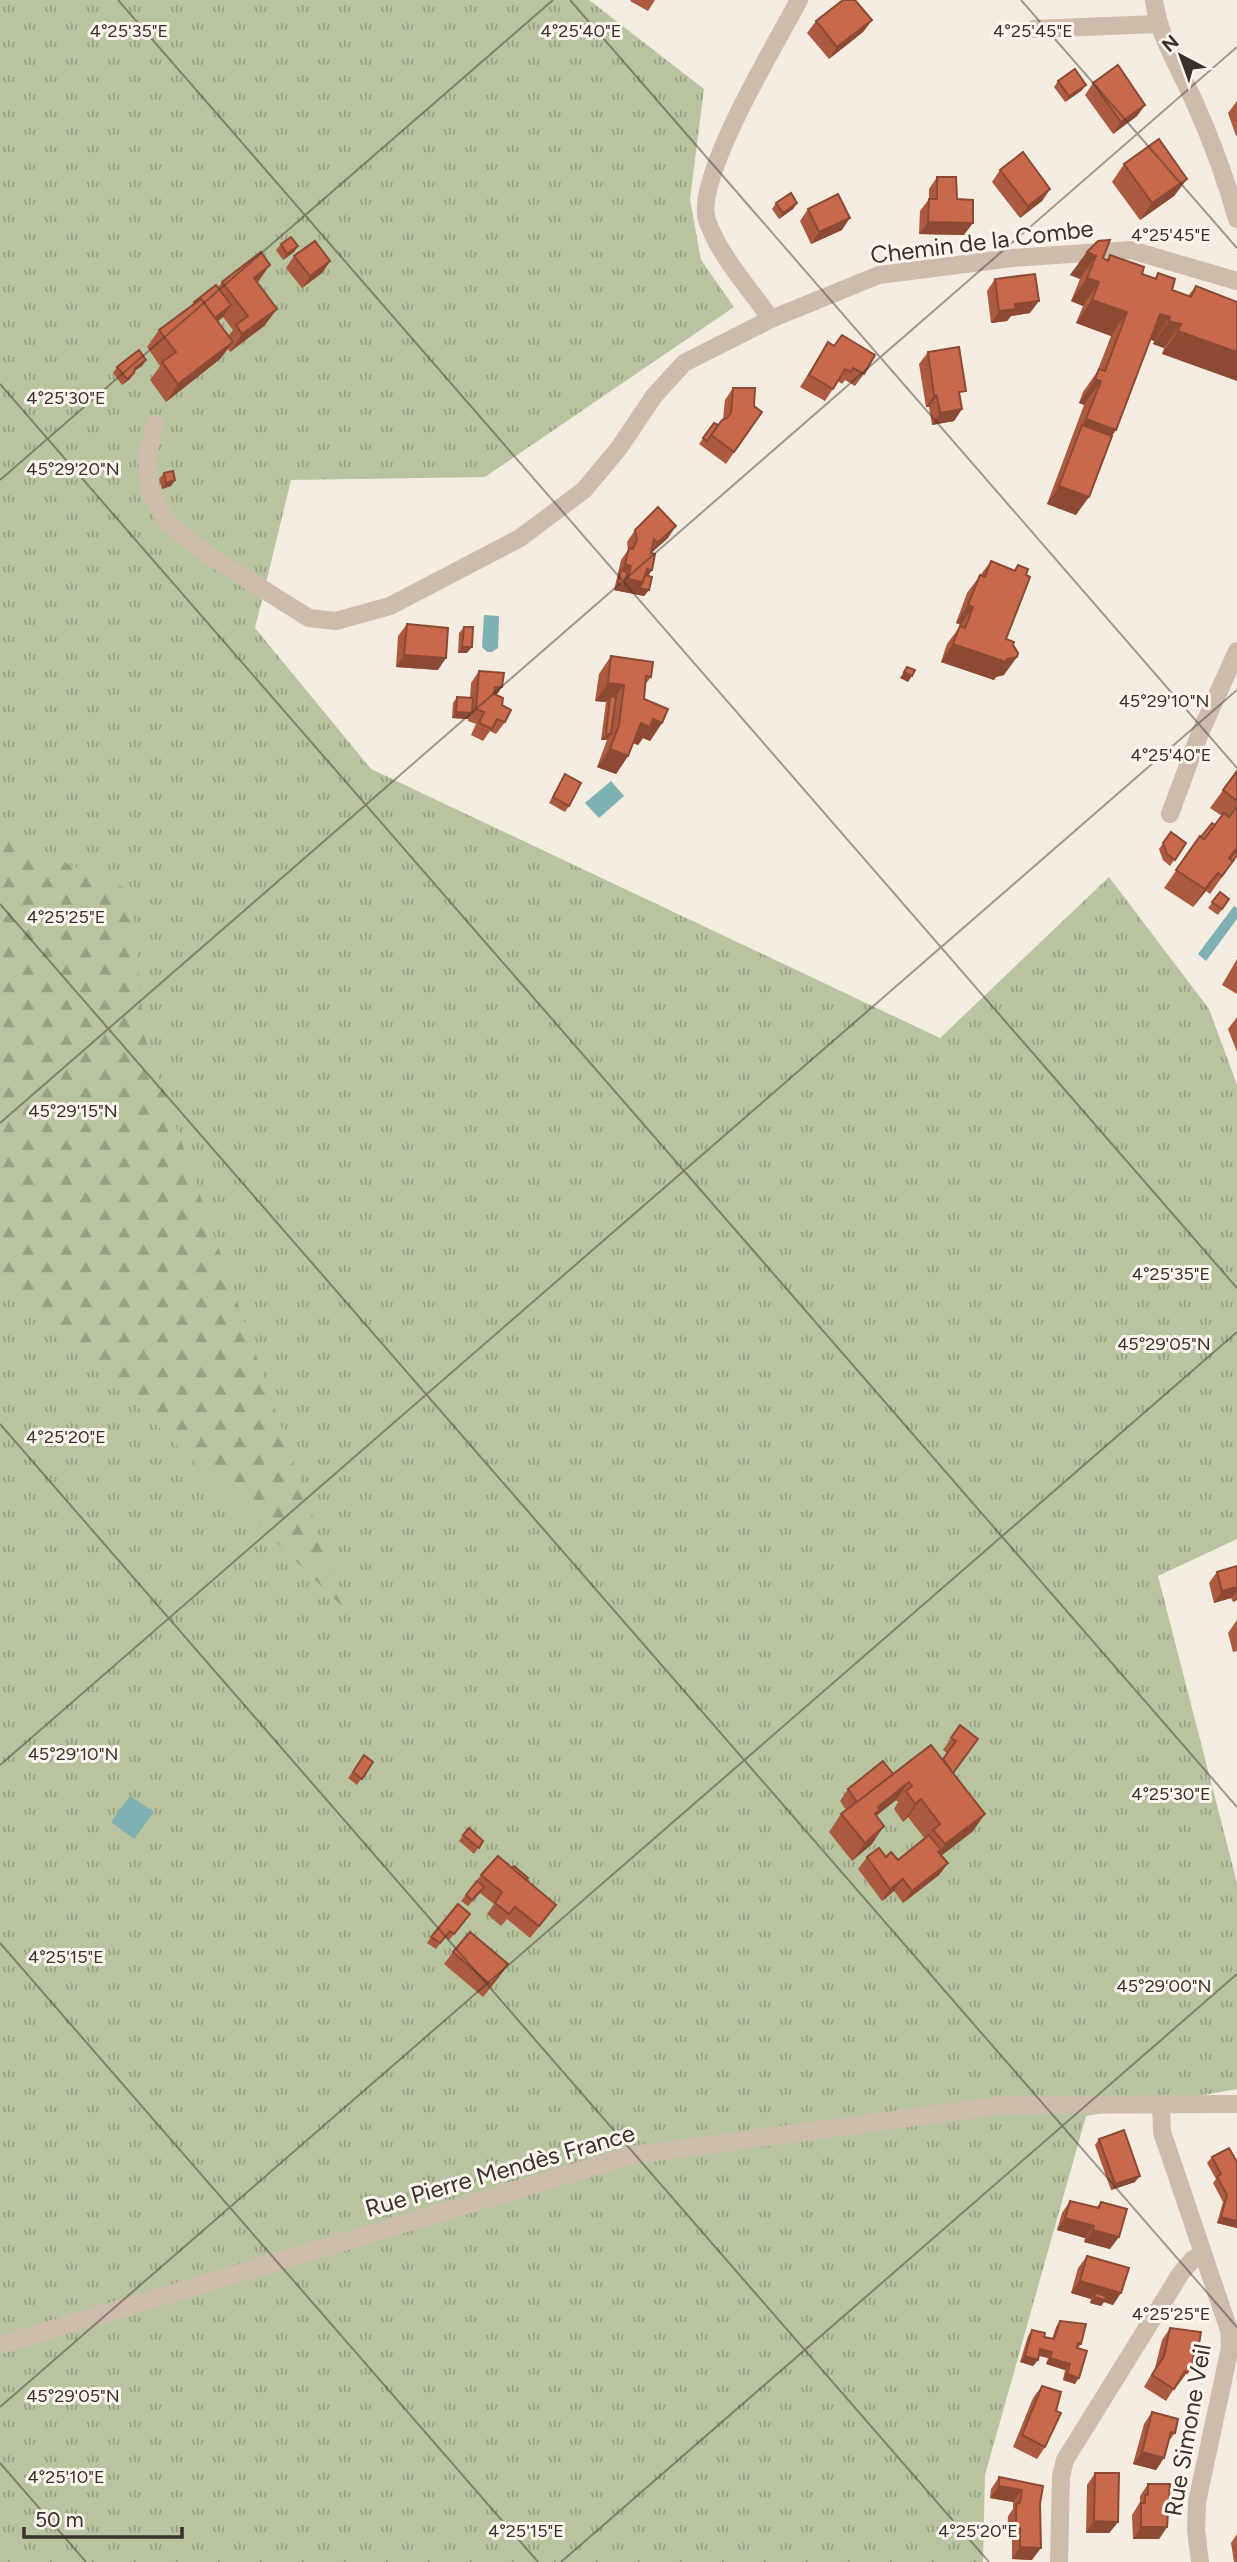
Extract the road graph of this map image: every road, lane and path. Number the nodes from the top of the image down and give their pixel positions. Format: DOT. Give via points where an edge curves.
graph roads {
  1 [pos="799,0"];
  2 [pos="1154,0"];
  3 [pos="1157,23"];
  4 [pos="1034,29"];
  5 [pos="1237,219"];
  6 [pos="1237,281"];
  7 [pos="771,319"];
  8 [pos="155,424"];
  9 [pos="1237,651"];
  10 [pos="1170,814"];
  11 [pos="1237,2104"];
  12 [pos="1161,2106"];
  13 [pos="1203,2254"];
  14 [pos="0,2345"];
  15 [pos="1059,2562"];
  16 [pos="1200,2562"];
  1 -- 7 [label="street" via="729,131 707,192 706,217 715,240"];
  2 -- 3 [label="street"];
  3 -- 4 [label="street"];
  3 -- 5 [label="street" via="1194,102"];
  6 -- 7 [label="street, Chemin de la Combe" via="1131,250 1012,258 880,275"];
  7 -- 8 [label="street, Chemin de la Combe" via="684,363 584,490 520,538 390,607 336,621 309,618 208,555 169,524 151,494 147,458"];
  9 -- 10 [label="street"];
  11 -- 12 [label="street, Rue Pierre Mendès France"];
  12 -- 13 [label="street, Rue Simone Veil" via="1162,2132"];
  12 -- 14 [label="street, Rue Pierre Mendès France" via="1004,2105 633,2155"];
  13 -- 15 [label="street" via="1185,2267 1065,2460"];
  13 -- 16 [label="street, Rue Simone Veil" via="1229,2330 1230,2348 1196,2502"];
}
